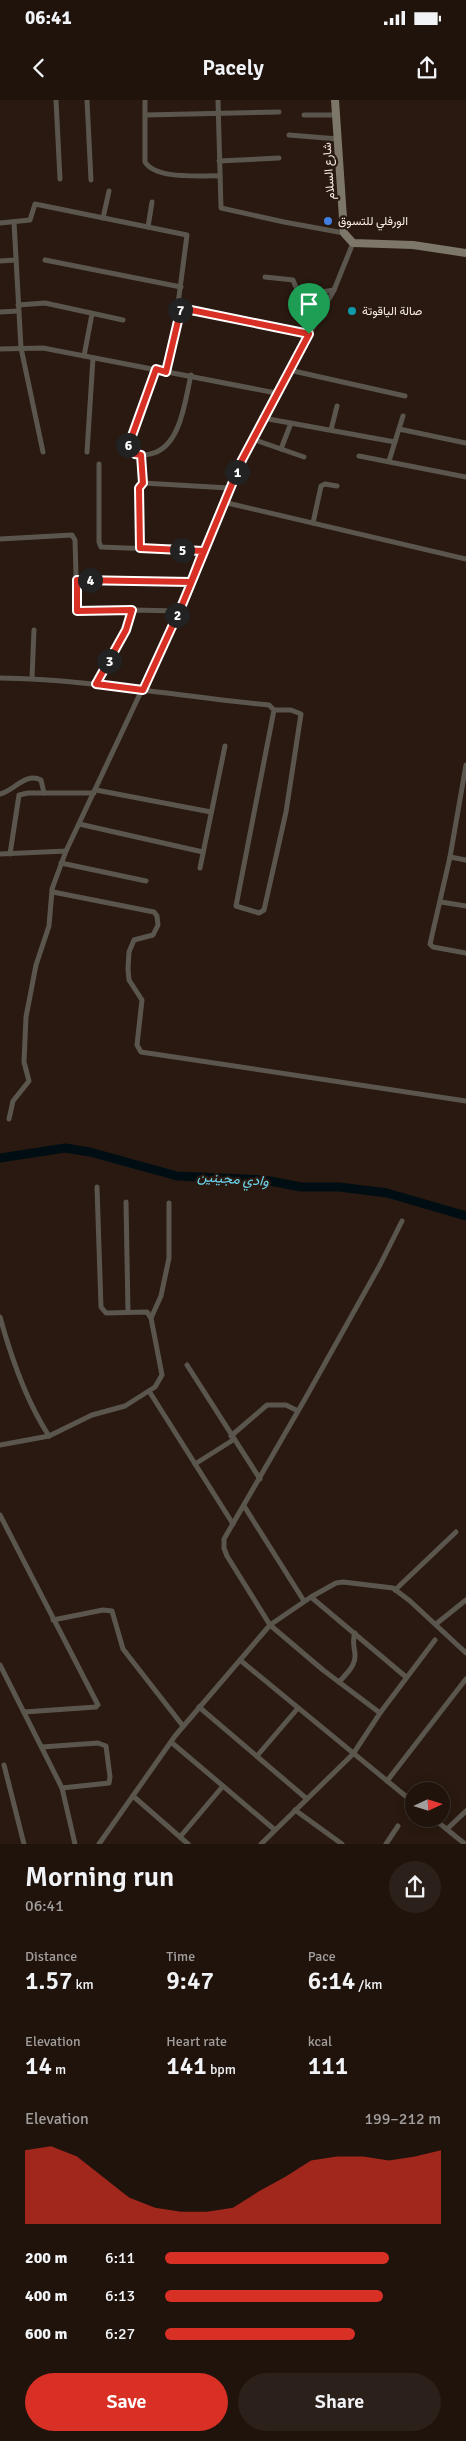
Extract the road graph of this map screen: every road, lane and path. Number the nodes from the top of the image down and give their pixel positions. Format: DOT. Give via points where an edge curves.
graph roads {
  1 [pos="56,100"];
  2 [pos="87,100"];
  3 [pos="145,100"];
  4 [pos="218,100"];
  5 [pos="335,100"];
  6 [pos="278,112"];
  7 [pos="218,114"];
  8 [pos="145,115"];
  9 [pos="336,115"];
  10 [pos="304,116"];
  11 [pos="289,135"];
  12 [pos="338,139"];
  13 [pos="279,158"];
  14 [pos="219,161"];
  15 [pos="220,176"];
  16 [pos="60,178"];
  17 [pos="91,180"];
  18 [pos="109,191"];
  19 [pos="152,202"];
  20 [pos="103,218"];
  21 [pos="14,222"];
  22 [pos="0,223"];
  23 [pos="148,227"];
  24 [pos="344,233"];
  25 [pos="353,243"];
  26 [pos="466,253"];
  27 [pos="16,260"];
  28 [pos="45,260"];
  29 [pos="0,261"];
  30 [pos="265,277"];
  31 [pos="181,287"];
  32 [pos="334,290"];
  33 [pos="18,305"];
  34 [pos="181,308"];
  35 [pos="18,311"];
  36 [pos="0,312"];
  37 [pos="92,314"];
  38 [pos="123,320"];
  39 [pos="309,334"];
  40 [pos="21,348"];
  41 [pos="0,349"];
  42 [pos="84,356"];
  43 [pos="93,358"];
  44 [pos="156,369"];
  45 [pos="289,370"];
  46 [pos="166,372"];
  47 [pos="191,375"];
  48 [pos="276,393"];
  49 [pos="405,396"];
  50 [pos="337,406"];
  51 [pos="403,416"];
  52 [pos="263,418"];
  53 [pos="291,423"];
  54 [pos="399,429"];
  55 [pos="331,430"];
  56 [pos="252,439"];
  57 [pos="395,442"];
  58 [pos="466,443"];
  59 [pos="281,449"];
  60 [pos="43,452"];
  61 [pos="87,452"];
  62 [pos="141,455"];
  63 [pos="359,456"];
  64 [pos="304,457"];
  65 [pos="389,461"];
  66 [pos="99,464"];
  67 [pos="466,477"];
  68 [pos="143,483"];
  69 [pos="337,486"];
  70 [pos="230,488"];
  71 [pos="223,502"];
  72 [pos="313,523"];
  73 [pos="0,539"];
  74 [pos="140,548"];
  75 [pos="203,551"];
  76 [pos="466,559"];
  77 [pos="77,580"];
  78 [pos="191,582"];
  79 [pos="132,610"];
  80 [pos="179,611"];
  81 [pos="34,630"];
  82 [pos="0,678"];
  83 [pos="32,678"];
  84 [pos="96,684"];
  85 [pos="143,690"];
  86 [pos="274,710"];
  87 [pos="225,746"];
  88 [pos="466,765"];
  89 [pos="95,792"];
  90 [pos="44,793"];
  91 [pos="0,794"];
  92 [pos="212,812"];
  93 [pos="79,824"];
  94 [pos="66,851"];
  95 [pos="203,852"];
  96 [pos="0,854"];
  97 [pos="10,854"];
  98 [pos="450,858"];
  99 [pos="466,860"];
  100 [pos="61,863"];
  101 [pos="200,868"];
  102 [pos="146,882"];
  103 [pos="52,889"];
  104 [pos="440,902"];
  105 [pos="466,906"];
  106 [pos="466,953"];
  107 [pos="466,1100"];
  108 [pos="9,1119"];
  109 [pos="97,1187"];
  110 [pos="126,1202"];
  111 [pos="169,1203"];
  112 [pos="402,1221"];
  113 [pos="128,1312"];
  114 [pos="0,1318"];
  115 [pos="151,1318"];
  116 [pos="187,1365"];
  117 [pos="150,1391"];
  118 [pos="298,1411"];
  119 [pos="49,1436"];
  120 [pos="232,1438"];
  121 [pos="0,1445"];
  122 [pos="196,1464"];
  123 [pos="260,1479"];
  124 [pos="244,1506"];
  125 [pos="0,1515"];
  126 [pos="233,1524"];
  127 [pos="456,1532"];
  128 [pos="396,1590"];
  129 [pos="311,1597"];
  130 [pos="466,1600"];
  131 [pos="304,1601"];
  132 [pos="53,1620"];
  133 [pos="436,1624"];
  134 [pos="270,1625"];
  135 [pos="355,1633"];
  136 [pos="435,1640"];
  137 [pos="466,1653"];
  138 [pos="240,1660"];
  139 [pos="0,1665"];
  140 [pos="406,1677"];
  141 [pos="466,1680"];
  142 [pos="339,1682"];
  143 [pos="199,1707"];
  144 [pos="298,1708"];
  145 [pos="24,1712"];
  146 [pos="380,1713"];
  147 [pos="183,1726"];
  148 [pos="170,1742"];
  149 [pos="42,1747"];
  150 [pos="353,1754"];
  151 [pos="257,1756"];
  152 [pos="4,1765"];
  153 [pos="387,1781"];
  154 [pos="223,1786"];
  155 [pos="62,1788"];
  156 [pos="133,1796"];
  157 [pos="405,1796"];
  158 [pos="307,1799"];
  159 [pos="295,1810"];
  160 [pos="466,1811"];
  161 [pos="398,1826"];
  162 [pos="447,1829"];
  163 [pos="275,1830"];
  164 [pos="180,1837"];
  165 [pos="263,1841"];
  166 [pos="24,1844"];
  167 [pos="75,1844"];
  168 [pos="99,1844"];
  169 [pos="188,1844"];
  170 [pos="271,1844"];
  171 [pos="342,1844"];
  172 [pos="386,1844"];
  173 [pos="465,1844"];
  1 -- 16 [label="street"];
  2 -- 17 [label="street"];
  3 -- 8 [label="street"];
  4 -- 7 [label="street"];
  5 -- 9 [label="main road, شارع السلام"];
  6 -- 7 [label="street"];
  7 -- 8 [label="street"];
  7 -- 14 [label="street"];
  8 -- 15 [label="street" via="145,162 148,168 160,174"];
  9 -- 10 [label="street"];
  9 -- 12 [label="main road, شارع السلام"];
  11 -- 12 [label="street"];
  12 -- 24 [label="main road, شارع السلام"];
  13 -- 14 [label="street"];
  14 -- 15 [label="street"];
  15 -- 24 [label="street" via="222,208"];
  18 -- 20 [label="street"];
  19 -- 23 [label="street"];
  20 -- 21 [label="street" via="35,204 32,206 32,219"];
  20 -- 23 [label="street"];
  21 -- 22 [label="street"];
  21 -- 27 [label="street"];
  23 -- 31 [label="street" via="187,235"];
  24 -- 25 [label="main road"];
  25 -- 26 [label="main road" via="413,245"];
  25 -- 32 [label="street"];
  27 -- 29 [label="street"];
  27 -- 33 [label="street"];
  28 -- 31 [label="street"];
  30 -- 32 [label="street" via="293,280 303,295"];
  31 -- 34 [label="street" via="178,304"];
  32 -- 39 [label="street"];
  33 -- 35 [label="street"];
  33 -- 37 [label="street" via="45,303"];
  34 -- 39 [label="street"];
  34 -- 46 [label="street"];
  35 -- 36 [label="street"];
  35 -- 40 [label="street"];
  37 -- 38 [label="street"];
  37 -- 42 [label="street"];
  39 -- 45 [label="street"];
  40 -- 41 [label="street"];
  40 -- 42 [label="street" via="44,348"];
  40 -- 60 [label="street"];
  42 -- 43 [label="street"];
  43 -- 44 [label="street"];
  43 -- 61 [label="street"];
  44 -- 46 [label="street"];
  44 -- 62 [label="street" via="128,444 132,452"];
  45 -- 48 [label="street"];
  45 -- 49 [label="street"];
  46 -- 47 [label="street"];
  47 -- 48 [label="street"];
  47 -- 62 [label="street" via="182,412 168,444 156,453"];
  48 -- 52 [label="street"];
  50 -- 55 [label="street"];
  51 -- 54 [label="street"];
  52 -- 53 [label="street"];
  52 -- 56 [label="street"];
  53 -- 55 [label="street"];
  53 -- 59 [label="street"];
  54 -- 57 [label="street"];
  54 -- 58 [label="street"];
  55 -- 57 [label="street"];
  56 -- 59 [label="street"];
  56 -- 70 [label="street"];
  57 -- 65 [label="street"];
  59 -- 64 [label="street"];
  62 -- 68 [label="street"];
  63 -- 65 [label="street"];
  65 -- 67 [label="street"];
  66 -- 74 [label="street" via="100,545"];
  68 -- 70 [label="street"];
  68 -- 74 [label="street" via="139,488"];
  69 -- 72 [label="street" via="322,486"];
  70 -- 71 [label="street"];
  71 -- 72 [label="street"];
  71 -- 75 [label="street"];
  72 -- 76 [label="street"];
  73 -- 77 [label="street" via="72,535"];
  74 -- 75 [label="street"];
  75 -- 78 [label="street"];
  77 -- 78 [label="street"];
  77 -- 79 [label="street" via="77,611"];
  78 -- 80 [label="street"];
  79 -- 80 [label="street"];
  79 -- 84 [label="street" via="126,630"];
  80 -- 85 [label="street"];
  81 -- 83 [label="street"];
  82 -- 83 [label="street"];
  83 -- 84 [label="street"];
  84 -- 85 [label="street"];
  85 -- 86 [label="street" via="269,705"];
  85 -- 89 [label="street"];
  86 -- 86 [label="street" via="236,906 259,913 264,910 286,812 301,718 297,711"];
  87 -- 92 [label="street"];
  88 -- 98 [label="street"];
  89 -- 90 [label="street"];
  89 -- 92 [label="street"];
  89 -- 93 [label="street"];
  90 -- 91 [label="street" via="41,780 30,778 10,792"];
  90 -- 97 [label="street" via="19,795"];
  92 -- 95 [label="street"];
  93 -- 94 [label="street"];
  93 -- 95 [label="street"];
  94 -- 97 [label="street"];
  94 -- 100 [label="street"];
  95 -- 101 [label="street"];
  96 -- 97 [label="street"];
  98 -- 99 [label="street"];
  98 -- 104 [label="street"];
  100 -- 102 [label="street"];
  100 -- 103 [label="street"];
  103 -- 107 [label="street" via="53,892 156,913 158,925 153,935 134,940 128,957 129,980 142,1000 137,1045 141,1052"];
  103 -- 108 [label="street" via="49,926 36,965 26,1017 24,1062 29,1081 13,1101"];
  104 -- 105 [label="street"];
  104 -- 106 [label="street" via="431,946"];
  109 -- 113 [label="street" via="101,1307 106,1313"];
  110 -- 113 [label="street"];
  111 -- 115 [label="street" via="170,1240 166,1272 161,1296"];
  112 -- 118 [label="street"];
  113 -- 115 [label="street" via="148,1312"];
  114 -- 119 [label="street" via="36,1415"];
  115 -- 117 [label="street" via="162,1375"];
  116 -- 120 [label="street"];
  117 -- 119 [label="street" via="125,1406 92,1415"];
  117 -- 122 [label="street"];
  118 -- 120 [label="street" via="286,1405 267,1405"];
  118 -- 123 [label="street"];
  119 -- 121 [label="street"];
  120 -- 122 [label="street"];
  120 -- 123 [label="street"];
  122 -- 126 [label="street"];
  123 -- 124 [label="street"];
  124 -- 126 [label="street"];
  124 -- 131 [label="street"];
  125 -- 132 [label="street"];
  126 -- 134 [label="street" via="224,1539 224,1548"];
  127 -- 128 [label="street"];
  128 -- 129 [label="street" via="343,1582"];
  128 -- 133 [label="street"];
  129 -- 131 [label="street"];
  129 -- 135 [label="street"];
  130 -- 133 [label="street"];
  131 -- 134 [label="street"];
  132 -- 145 [label="street" via="97,1706"];
  132 -- 147 [label="street" via="112,1611 123,1649"];
  133 -- 137 [label="street"];
  134 -- 138 [label="street"];
  134 -- 142 [label="street"];
  135 -- 140 [label="street"];
  135 -- 142 [label="street" via="352,1640 353,1665"];
  136 -- 140 [label="street"];
  138 -- 143 [label="street"];
  138 -- 144 [label="street"];
  139 -- 145 [label="street"];
  140 -- 146 [label="street"];
  141 -- 153 [label="street"];
  142 -- 146 [label="street"];
  143 -- 147 [label="street"];
  143 -- 151 [label="street"];
  144 -- 150 [label="street"];
  144 -- 151 [label="street"];
  145 -- 149 [label="street"];
  146 -- 150 [label="street"];
  147 -- 148 [label="street"];
  148 -- 154 [label="street"];
  148 -- 156 [label="street"];
  149 -- 155 [label="street"];
  149 -- 155 [label="street" via="98,1743 106,1746 109,1783"];
  150 -- 153 [label="street"];
  150 -- 158 [label="street"];
  151 -- 158 [label="street"];
  152 -- 166 [label="street"];
  153 -- 157 [label="street"];
  154 -- 163 [label="street"];
  154 -- 164 [label="street"];
  155 -- 167 [label="street"];
  156 -- 164 [label="street"];
  156 -- 168 [label="street"];
  158 -- 159 [label="street"];
  159 -- 163 [label="street"];
  159 -- 171 [label="street"];
  160 -- 162 [label="street"];
  161 -- 172 [label="street"];
  162 -- 173 [label="street"];
  163 -- 165 [label="street"];
  164 -- 169 [label="street"];
  165 -- 170 [label="street"];
}
